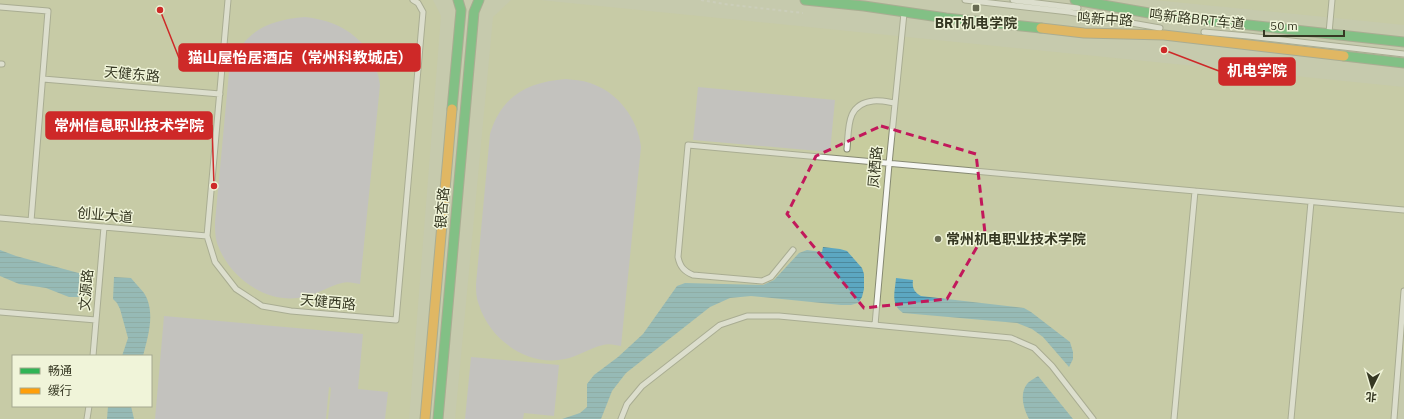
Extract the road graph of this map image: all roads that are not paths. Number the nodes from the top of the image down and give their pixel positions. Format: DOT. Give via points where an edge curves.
graph roads {
  1 [pos="228,0"];
  2 [pos="413,0"];
  3 [pos="458,0"];
  4 [pos="479,0"];
  5 [pos="805,0"];
  6 [pos="902,0"];
  7 [pos="906,0"];
  8 [pos="965,0"];
  9 [pos="1013,0"];
  10 [pos="1075,0"];
  11 [pos="1332,0"];
  12 [pos="0,7"];
  13 [pos="1090,10"];
  14 [pos="904,12"];
  15 [pos="1134,16"];
  16 [pos="1164,29"];
  17 [pos="1194,32"];
  18 [pos="1329,34"];
  19 [pos="1404,42"];
  20 [pos="1404,49"];
  21 [pos="1404,54"];
  22 [pos="1404,63"];
  23 [pos="43,78"];
  24 [pos="220,94"];
  25 [pos="895,103"];
  26 [pos="847,149"];
  27 [pos="889,164"];
  28 [pos="1195,191"];
  29 [pos="1311,202"];
  30 [pos="1404,210"];
  31 [pos="0,218"];
  32 [pos="31,221"];
  33 [pos="104,227"];
  34 [pos="207,236"];
  35 [pos="793,250"];
  36 [pos="1404,291"];
  37 [pos="0,312"];
  38 [pos="96,320"];
  39 [pos="875,325"];
  40 [pos="93,355"];
  41 [pos="89,407"];
  42 [pos="88,419"];
  43 [pos="425,419"];
  44 [pos="438,419"];
  45 [pos="621,419"];
  46 [pos="1093,419"];
  47 [pos="1174,419"];
  48 [pos="1291,419"];
  49 [pos="1394,419"];
  1 -- 24 [label="lane, 天健西路"];
  2 -- 34 [label="lane, 天健西路" via="423,12 396,320 262,306 236,289 215,262"];
  3 -- 43 [label="main road, 银杏路" via="461,17"];
  4 -- 44 [label="main road, 银杏路" via="474,12"];
  5 -- 14 [label="main road, 鸣新中路"];
  6 -- 14 [label="main road, 凤栖路"];
  7 -- 14 [label="main road, 凤栖路"];
  8 -- 16 [label="lane, 鸣新路BRT车道" via="1069,12"];
  9 -- 13 [label="lane"];
  10 -- 18 [label="main road, 鸣新中路" via="1166,16"];
  11 -- 18 [label="lane"];
  12 -- 23 [label="lane" via="48,11"];
  14 -- 22 [label="main road, 鸣新中路" via="1084,33 1164,35"];
  14 -- 25 [label="lane, 凤栖路"];
  15 -- 20 [label="lane, 鸣新路BRT车道"];
  17 -- 21 [label="lane, 鸣新路BRT车道"];
  18 -- 19 [label="main road, 鸣新中路"];
  23 -- 24 [label="lane, 天健东路"];
  23 -- 32 [label="lane"];
  24 -- 34 [label="lane, 天健西路"];
  25 -- 26 [label="lane" via="873,101 854,109 850,119"];
  25 -- 27 [label="lane, 凤栖路"];
  27 -- 28 [label="lane"];
  27 -- 35 [label="lane" via="688,145 678,257 680,266 694,275 762,281 771,277"];
  27 -- 39 [label="lane, 凤栖路"];
  28 -- 29 [label="lane"];
  28 -- 47 [label="lane"];
  29 -- 30 [label="lane"];
  29 -- 48 [label="lane"];
  31 -- 32 [label="lane, 创业大道"];
  32 -- 33 [label="lane, 创业大道"];
  33 -- 34 [label="lane, 创业大道"];
  33 -- 38 [label="lane, 文源路"];
  36 -- 49 [label="lane"];
  37 -- 38 [label="lane"];
  38 -- 40 [label="lane, 文源路"];
  39 -- 45 [label="lane" via="779,316 747,316 720,325 642,386 626,404"];
  39 -- 46 [label="lane" via="1011,338 1034,348 1052,366"];
  41 -- 42 [label="lane"];
}
